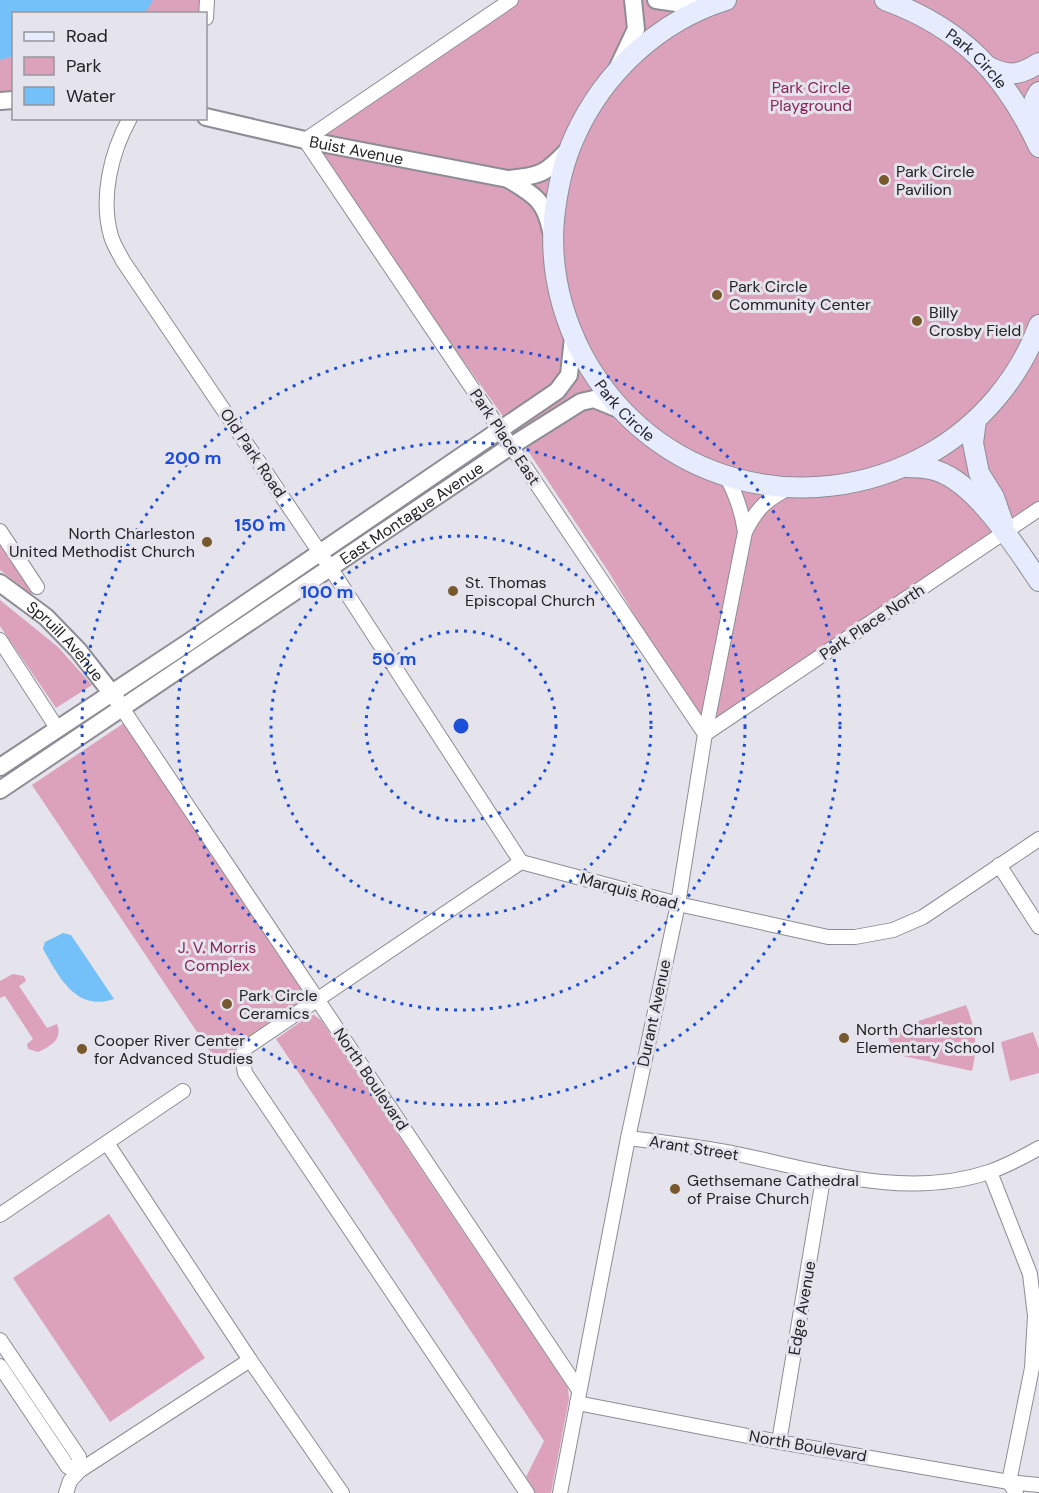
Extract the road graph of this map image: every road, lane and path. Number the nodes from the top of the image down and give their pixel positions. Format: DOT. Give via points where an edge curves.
graph roads {
  1 [pos="512,0"];
  2 [pos="633,0"];
  3 [pos="656,0"];
  4 [pos="885,0"];
  5 [pos="719,2"];
  6 [pos="1039,63"];
  7 [pos="989,66"];
  8 [pos="616,72"];
  9 [pos="1039,92"];
  10 [pos="207,117"];
  11 [pos="129,120"];
  12 [pos="305,140"];
  13 [pos="1039,145"];
  14 [pos="570,148"];
  15 [pos="508,179"];
  16 [pos="553,237"];
  17 [pos="1037,332"];
  18 [pos="573,337"];
  19 [pos="621,410"];
  20 [pos="976,420"];
  21 [pos="501,431"];
  22 [pos="511,446"];
  23 [pos="906,467"];
  24 [pos="726,476"];
  25 [pos="789,488"];
  26 [pos="1039,509"];
  27 [pos="0,531"];
  28 [pos="745,532"];
  29 [pos="1006,532"];
  30 [pos="320,552"];
  31 [pos="331,569"];
  32 [pos="1039,581"];
  33 [pos="0,583"];
  34 [pos="37,587"];
  35 [pos="0,640"];
  36 [pos="111,692"];
  37 [pos="122,708"];
  38 [pos="57,728"];
  39 [pos="705,734"];
  40 [pos="0,767"];
  41 [pos="0,790"];
  42 [pos="1039,839"];
  43 [pos="521,862"];
  44 [pos="999,865"];
  45 [pos="678,904"];
  46 [pos="1039,927"];
  47 [pos="317,999"];
  48 [pos="183,1091"];
  49 [pos="628,1138"];
  50 [pos="107,1143"];
  51 [pos="1039,1148"];
  52 [pos="990,1172"];
  53 [pos="825,1173"];
  54 [pos="0,1215"];
  55 [pos="1035,1276"];
  56 [pos="0,1340"];
  57 [pos="250,1360"];
  58 [pos="0,1366"];
  59 [pos="578,1396"];
  60 [pos="779,1442"];
  61 [pos="79,1471"];
  62 [pos="1039,1485"];
  63 [pos="1012,1487"];
  64 [pos="66,1493"];
  65 [pos="342,1493"];
  66 [pos="527,1493"];
  67 [pos="560,1493"];
  1 -- 12 [label="street"];
  2 -- 8 [label="street" via="636,29"];
  3 -- 5 [label="street" via="690,5"];
  4 -- 7 [label="main road, Park Circle" via="938,24"];
  5 -- 8 [label="main road, Park Circle" via="655,36"];
  6 -- 7 [label="main road" via="1015,74 1004,74"];
  7 -- 13 [label="main road, Park Circle" via="1010,92"];
  8 -- 14 [label="main road, Park Circle" via="582,121"];
  9 -- 13 [label="main road" via="1031,109"];
  10 -- 12 [label="street, Buist Avenue"];
  11 -- 30 [label="street, Old Park Road" via="114,156 108,187 111,237 123,261"];
  12 -- 15 [label="street, Buist Avenue"];
  12 -- 21 [label="street, Park Place East"];
  14 -- 15 [label="street, Buist Avenue" via="535,177"];
  14 -- 16 [label="main road, Park Circle" via="557,192"];
  15 -- 16 [label="street, Buist Avenue" via="527,190 545,208"];
  16 -- 18 [label="main road, Park Circle" via="557,283"];
  17 -- 20 [label="main road, Park Circle" via="1005,387"];
  18 -- 19 [label="main road, Park Circle" via="594,376"];
  18 -- 21 [label="street, East Montague Avenue" via="565,383"];
  19 -- 22 [label="street, East Montague Avenue" via="594,399 581,402"];
  19 -- 24 [label="main road, Park Circle" via="675,453"];
  20 -- 23 [label="main road, Park Circle" via="943,446"];
  20 -- 29 [label="main road" via="973,443 979,473 994,497"];
  21 -- 22 [label="street, Park Place East"];
  21 -- 30 [label="street, East Montague Avenue"];
  22 -- 31 [label="street, East Montague Avenue"];
  22 -- 39 [label="street, Park Place East"];
  23 -- 25 [label="main road, Park Circle" via="849,484"];
  23 -- 29 [label="main road" via="932,469 959,482"];
  24 -- 25 [label="main road, Park Circle"];
  24 -- 28 [label="street, Durant Avenue" via="743,513"];
  25 -- 28 [label="street, Durant Avenue" via="769,498 754,514"];
  26 -- 29 [label="street, Park Place North"];
  27 -- 34 [label="street"];
  28 -- 39 [label="street, Durant Avenue"];
  29 -- 32 [label="main road"];
  29 -- 39 [label="street, Park Place North"];
  30 -- 31 [label="street, Old Park Road"];
  30 -- 36 [label="street, East Montague Avenue"];
  31 -- 37 [label="street, East Montague Avenue"];
  31 -- 43 [label="street, Old Park Road"];
  33 -- 36 [label="street, Spruill Avenue" via="46,617"];
  35 -- 38 [label="street"];
  36 -- 37 [label="street, Spruill Avenue"];
  36 -- 38 [label="street, East Montague Avenue"];
  37 -- 41 [label="street, East Montague Avenue"];
  37 -- 47 [label="street, North Boulevard"];
  38 -- 40 [label="street, East Montague Avenue"];
  39 -- 45 [label="street, Durant Avenue"];
  42 -- 44 [label="street, Marquis Road"];
  43 -- 45 [label="street, Marquis Road"];
  43 -- 47 [label="street"];
  44 -- 45 [label="street, Marquis Road" via="923,917 893,930 855,937 828,937"];
  44 -- 46 [label="street"];
  45 -- 49 [label="street, Durant Avenue"];
  47 -- 59 [label="street, North Boulevard"];
  47 -- 66 [label="street" via="247,1047 242,1054 245,1073"];
  48 -- 50 [label="street"];
  49 -- 53 [label="street, Arant Street" via="730,1153"];
  49 -- 59 [label="street, Durant Avenue"];
  50 -- 54 [label="street"];
  50 -- 57 [label="street"];
  51 -- 52 [label="street, Arant Street"];
  52 -- 53 [label="street, Arant Street" via="908,1184"];
  52 -- 55 [label="street"];
  53 -- 60 [label="street, Edge Avenue"];
  55 -- 63 [label="street" via="1032,1368"];
  56 -- 61 [label="street" via="79,1457"];
  57 -- 61 [label="street"];
  57 -- 65 [label="street"];
  58 -- 61 [label="street" via="68,1467"];
  59 -- 60 [label="street, North Boulevard"];
  59 -- 67 [label="street, Durant Avenue"];
  60 -- 63 [label="street, North Boulevard"];
  61 -- 64 [label="street"];
  62 -- 63 [label="street, North Boulevard"];
}
